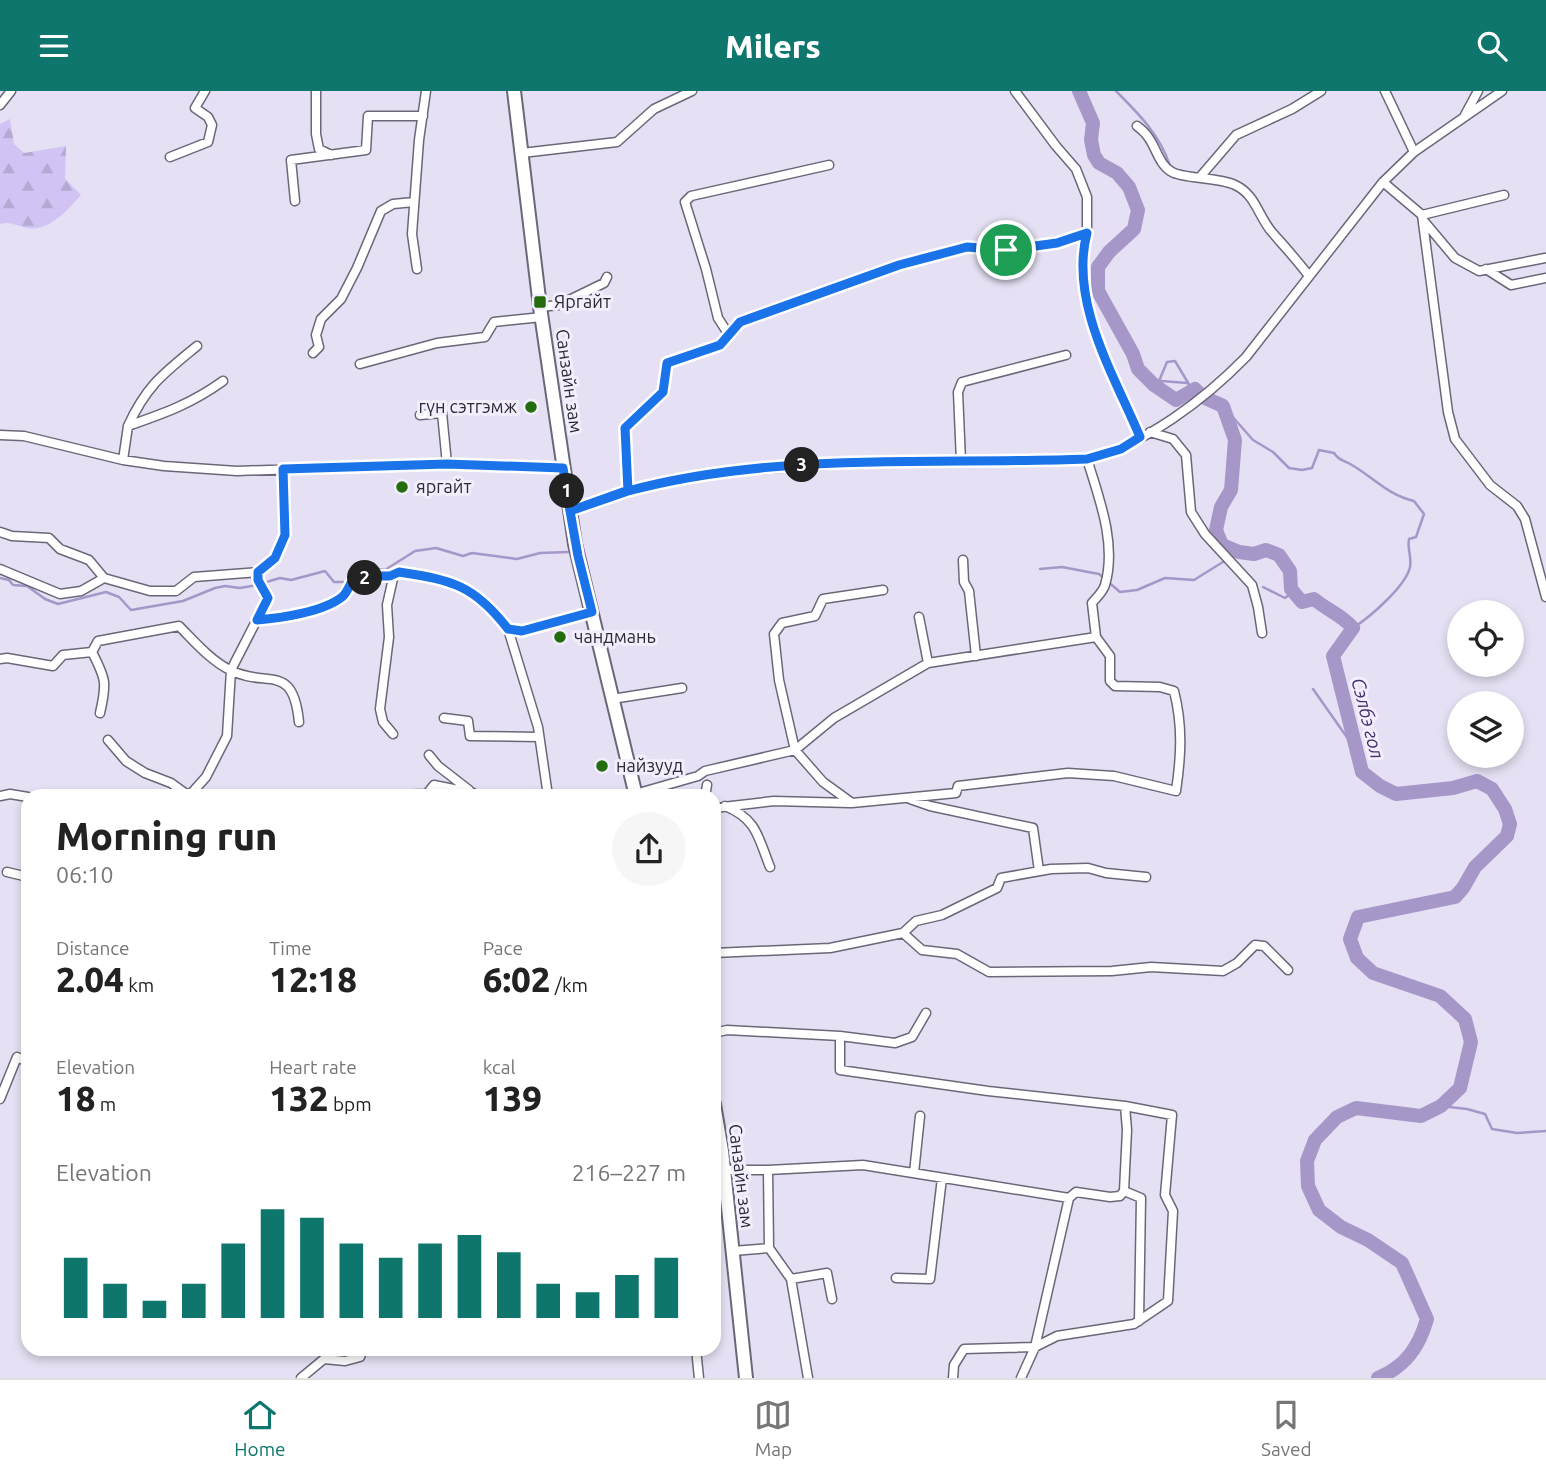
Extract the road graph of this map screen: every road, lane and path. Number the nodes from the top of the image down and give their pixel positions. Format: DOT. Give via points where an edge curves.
graph roads {
  1 [pos="12,91"];
  2 [pos="205,91"];
  3 [pos="316,91"];
  4 [pos="426,91"];
  5 [pos="514,91"];
  6 [pos="692,91"];
  7 [pos="1015,91"];
  8 [pos="1321,91"];
  9 [pos="1385,91"];
  10 [pos="1478,91"];
  11 [pos="1502,91"];
  12 [pos="0,105"];
  13 [pos="423,116"];
  14 [pos="1464,118"];
  15 [pos="1137,125"];
  16 [pos="1414,152"];
  17 [pos="522,153"];
  18 [pos="331,155"];
  19 [pos="170,157"];
  20 [pos="828,165"];
  21 [pos="1200,177"];
  22 [pos="1383,182"];
  23 [pos="1504,195"];
  24 [pos="295,201"];
  25 [pos="414,202"];
  26 [pos="1422,217"];
  27 [pos="1087,233"];
  28 [pos="1545,258"];
  29 [pos="417,269"];
  30 [pos="1486,269"];
  31 [pos="1309,276"];
  32 [pos="607,277"];
  33 [pos="1546,278"];
  34 [pos="541,312"];
  35 [pos="729,335"];
  36 [pos="197,346"];
  37 [pos="313,353"];
  38 [pos="1066,355"];
  39 [pos="360,364"];
  40 [pos="223,381"];
  41 [pos="420,415"];
  42 [pos="128,426"];
  43 [pos="1150,432"];
  44 [pos="0,435"];
  45 [pos="1140,437"];
  46 [pos="1087,459"];
  47 [pos="123,460"];
  48 [pos="961,461"];
  49 [pos="447,464"];
  50 [pos="563,468"];
  51 [pos="283,469"];
  52 [pos="628,491"];
  53 [pos="570,511"];
  54 [pos="0,532"];
  55 [pos="963,560"];
  56 [pos="0,569"];
  57 [pos="258,572"];
  58 [pos="394,574"];
  59 [pos="104,578"];
  60 [pos="883,590"];
  61 [pos="1546,597"];
  62 [pos="592,612"];
  63 [pos="919,617"];
  64 [pos="257,620"];
  65 [pos="508,629"];
  66 [pos="1262,633"];
  67 [pos="1096,637"];
  68 [pos="92,652"];
  69 [pos="976,656"];
  70 [pos="2,658"];
  71 [pos="928,663"];
  72 [pos="231,670"];
  73 [pos="682,688"];
  74 [pos="612,699"];
  75 [pos="100,713"];
  76 [pos="444,718"];
  77 [pos="299,722"];
  78 [pos="393,734"];
  79 [pos="539,737"];
  80 [pos="108,740"];
  81 [pos="795,750"];
  82 [pos="429,755"];
  83 [pos="707,785"];
  84 [pos="179,789"];
  85 [pos="195,789"];
  86 [pos="431,789"];
  87 [pos="450,789"];
  88 [pos="467,789"];
  89 [pos="547,789"];
  90 [pos="634,789"];
  91 [pos="656,789"];
  92 [pos="706,789"];
  93 [pos="0,796"];
  94 [pos="21,796"];
  95 [pos="907,798"];
  96 [pos="852,803"];
  97 [pos="721,806"];
  98 [pos="721,807"];
  99 [pos="770,867"];
  100 [pos="1039,871"];
  101 [pos="7,872"];
  102 [pos="21,875"];
  103 [pos="1146,877"];
  104 [pos="903,933"];
  105 [pos="721,953"];
  106 [pos="1288,971"];
  107 [pos="926,1013"];
  108 [pos="721,1031"];
  109 [pos="840,1036"];
  110 [pos="21,1059"];
  111 [pos="0,1099"];
  112 [pos="1125,1106"];
  113 [pos="920,1116"];
  114 [pos="721,1153"];
  115 [pos="724,1170"];
  116 [pos="768,1170"];
  117 [pos="914,1173"];
  118 [pos="942,1178"];
  119 [pos="1124,1191"];
  120 [pos="1069,1198"];
  121 [pos="769,1248"];
  122 [pos="733,1251"];
  123 [pos="896,1278"];
  124 [pos="791,1279"];
  125 [pos="832,1299"];
  126 [pos="1139,1321"];
  127 [pos="1035,1347"];
  128 [pos="360,1356"];
  129 [pos="697,1356"];
  130 [pos="301,1378"];
  131 [pos="699,1378"];
  132 [pos="746,1378"];
  133 [pos="808,1378"];
  134 [pos="953,1378"];
  135 [pos="1021,1378"];
  1 -- 12 [label="street"];
  2 -- 19 [label="street" via="195,108 212,125 208,142"];
  3 -- 18 [label="street" via="319,149"];
  4 -- 13 [label="street"];
  5 -- 17 [label="main road, Санзайн зам"];
  6 -- 17 [label="street" via="654,109 617,142"];
  7 -- 27 [label="street" via="1076,169 1087,197"];
  8 -- 21 [label="street" via="1236,135"];
  9 -- 16 [label="street"];
  10 -- 14 [label="street"];
  11 -- 14 [label="street"];
  13 -- 18 [label="street" via="368,116 366,150"];
  13 -- 25 [label="street"];
  14 -- 16 [label="street"];
  15 -- 21 [label="street" via="1172,173"];
  16 -- 22 [label="street"];
  17 -- 34 [label="main road, Санзайн зам"];
  18 -- 24 [label="street" via="290,160"];
  20 -- 35 [label="street" via="691,196 685,202 718,317"];
  21 -- 31 [label="street" via="1235,185 1246,193"];
  22 -- 26 [label="street"];
  22 -- 31 [label="street"];
  23 -- 26 [label="street"];
  25 -- 29 [label="street"];
  25 -- 37 [label="street" via="393,204 381,211 341,299 321,319 316,335 319,347"];
  26 -- 30 [label="street" via="1455,258 1479,271"];
  26 -- 61 [label="street" via="1452,431 1490,485 1517,506 1525,519"];
  27 -- 35 [label="street" via="1057,243 1006,250 967,247 899,265 740,322"];
  27 -- 45 [label="street" via="1082,272 1087,299 1098,338"];
  28 -- 30 [label="street"];
  30 -- 33 [label="street" via="1511,285"];
  31 -- 43 [label="street" via="1224,379"];
  32 -- 34 [label="street" via="604,283"];
  34 -- 39 [label="street" via="494,322 485,337 437,343"];
  34 -- 50 [label="main road, Санзайн зам"];
  35 -- 52 [label="street" via="720,345 667,363 663,392 625,428"];
  36 -- 42 [label="street" via="159,377 141,398"];
  38 -- 48 [label="street" via="962,382 958,391"];
  40 -- 42 [label="street" via="198,399"];
  41 -- 49 [label="street" via="442,413"];
  42 -- 47 [label="street"];
  43 -- 45 [label="street"];
  43 -- 66 [label="street" via="1173,439 1186,455 1191,512 1252,585"];
  44 -- 47 [label="street" via="24,436"];
  45 -- 46 [label="street" via="1121,449"];
  46 -- 48 [label="street"];
  46 -- 67 [label="street" via="1103,508 1108,553 1104,587 1092,603"];
  47 -- 51 [label="street" via="237,471"];
  48 -- 52 [label="street" via="758,469 674,478"];
  49 -- 50 [label="street"];
  49 -- 51 [label="street"];
  50 -- 53 [label="main road, Санзайн зам"];
  51 -- 57 [label="street" via="285,535 275,558"];
  52 -- 53 [label="street"];
  53 -- 62 [label="main road, Санзайн зам"];
  54 -- 59 [label="street" via="50,538 60,549 89,560"];
  55 -- 69 [label="street"];
  56 -- 59 [label="street" via="60,594 81,591"];
  57 -- 59 [label="street" via="194,577 176,590 150,591"];
  57 -- 64 [label="street" via="268,598"];
  58 -- 64 [label="street" via="351,583 344,596 324,605"];
  58 -- 65 [label="street" via="420,575 462,586 493,610"];
  58 -- 78 [label="street" via="387,604 389,637 380,709"];
  60 -- 81 [label="street" via="823,599 815,616 782,623 774,634"];
  62 -- 65 [label="street" via="522,631"];
  62 -- 74 [label="main road, Санзайн зам"];
  63 -- 71 [label="street"];
  64 -- 72 [label="street"];
  65 -- 79 [label="street"];
  67 -- 69 [label="street"];
  67 -- 95 [label="street" via="1110,656 1110,681 1115,686 1174,691 1181,738 1176,791 1114,776 1068,773 958,786 956,793"];
  68 -- 70 [label="street" via="63,655 53,666"];
  68 -- 72 [label="street" via="98,641 178,627"];
  68 -- 75 [label="street" via="106,687"];
  69 -- 71 [label="street"];
  71 -- 81 [label="street" via="834,718"];
  72 -- 77 [label="street" via="284,682 298,703"];
  72 -- 85 [label="street" via="227,736"];
  73 -- 74 [label="street"];
  74 -- 90 [label="main road, Санзайн зам"];
  76 -- 79 [label="street" via="468,721 470,736"];
  79 -- 89 [label="street"];
  80 -- 84 [label="street" via="126,761"];
  81 -- 91 [label="street" via="705,771"];
  81 -- 96 [label="street" via="823,782"];
  82 -- 88 [label="street"];
  83 -- 92 [label="street"];
  86 -- 87 [label="street" via="434,785"];
  93 -- 94 [label="street"];
  95 -- 96 [label="street"];
  95 -- 100 [label="street" via="1033,828"];
  96 -- 97 [label="street" via="774,801"];
  98 -- 99 [label="street" via="740,813 753,826"];
  100 -- 103 [label="street" via="1088,868"];
  100 -- 104 [label="street" via="1001,878 997,888 942,915 915,921"];
  101 -- 102 [label="street"];
  104 -- 105 [label="street" via="831,948"];
  104 -- 106 [label="street" via="922,950 957,954 989,972 1151,967 1223,971 1255,945 1264,946"];
  107 -- 109 [label="street" via="912,1037 895,1044"];
  108 -- 109 [label="street"];
  109 -- 112 [label="street" via="840,1070"];
  110 -- 111 [label="street" via="17,1057"];
  112 -- 119 [label="street"];
  112 -- 126 [label="street" via="1172,1115 1164,1195 1173,1212 1168,1301"];
  113 -- 117 [label="street"];
  114 -- 115 [label="main road, Санзайн зам"];
  115 -- 116 [label="street"];
  115 -- 122 [label="main road, Санзайн зам"];
  116 -- 117 [label="street" via="863,1165"];
  116 -- 121 [label="street"];
  117 -- 118 [label="street"];
  118 -- 120 [label="street"];
  118 -- 123 [label="street" via="930,1279"];
  119 -- 120 [label="street" via="1110,1197 1076,1192"];
  119 -- 126 [label="street" via="1141,1198"];
  120 -- 127 [label="street"];
  121 -- 122 [label="street"];
  121 -- 124 [label="street"];
  122 -- 132 [label="main road, Санзайн зам"];
  124 -- 125 [label="street" via="827,1273"];
  124 -- 133 [label="street"];
  126 -- 127 [label="street" via="1057,1336"];
  127 -- 134 [label="street" via="964,1349 954,1365"];
  127 -- 135 [label="street"];
  128 -- 130 [label="street" via="345,1361 324,1359"];
  129 -- 131 [label="street"];
}
